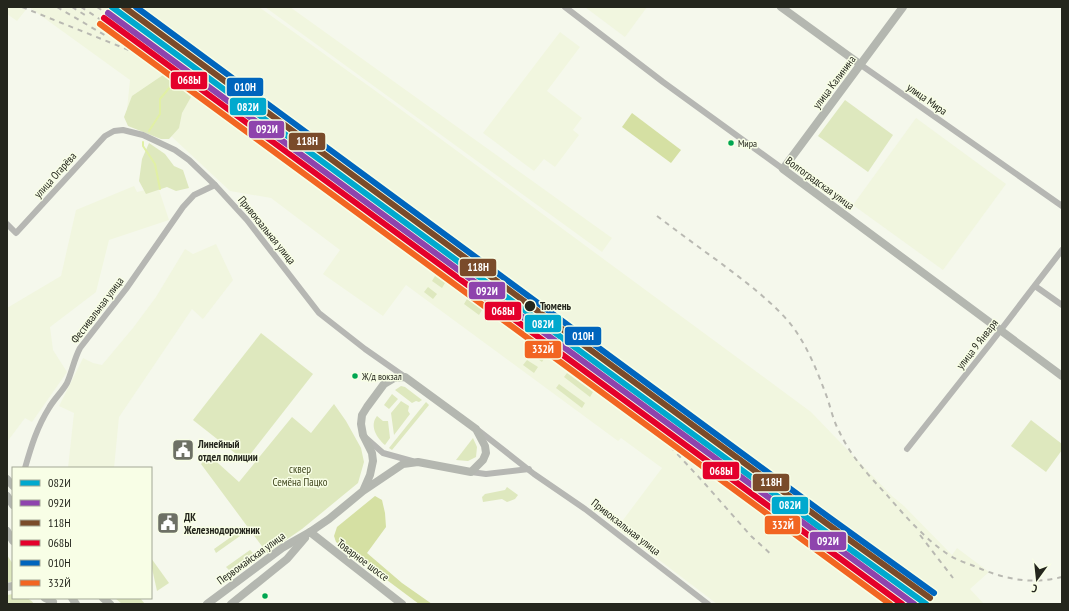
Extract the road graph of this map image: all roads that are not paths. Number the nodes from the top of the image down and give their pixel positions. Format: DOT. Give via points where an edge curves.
graph roads {
  1 [pos="565,7"];
  2 [pos="781,7"];
  3 [pos="904,7"];
  4 [pos="860,65"];
  5 [pos="123,130"];
  6 [pos="783,169"];
  7 [pos="215,185"];
  8 [pos="1062,206"];
  9 [pos="7,224"];
  10 [pos="1062,250"];
  11 [pos="1035,286"];
  12 [pos="1062,305"];
  13 [pos="1001,330"];
  14 [pos="1062,376"];
  15 [pos="405,377"];
  16 [pos="476,429"];
  17 [pos="363,435"];
  18 [pos="907,449"];
  19 [pos="418,462"];
  20 [pos="25,467"];
  21 [pos="529,469"];
  22 [pos="471,472"];
  23 [pos="363,491"];
  24 [pos="310,532"];
  25 [pos="235,602"];
  26 [pos="207,604"];
  27 [pos="402,604"];
  28 [pos="708,604"];
  1 -- 6 [label="street, Волгоградская улица"];
  2 -- 4 [label="street, улица Мира"];
  3 -- 4 [label="street, улица Калинина"];
  4 -- 6 [label="street, улица Калинина"];
  4 -- 8 [label="street, улица Мира"];
  5 -- 7 [label="street, Привокзальная улица" via="142,135 175,150"];
  5 -- 9 [label="street, улица Огарёва" via="105,136 16,233"];
  6 -- 13 [label="street, Волгоградская улица"];
  7 -- 15 [label="street, Привокзальная улица" via="247,220 319,313"];
  7 -- 20 [label="street, Фестивальная улица" via="194,195 183,207 80,348 62,392 39,425"];
  10 -- 11 [label="street, улица 9 Января"];
  11 -- 12 [label="street"];
  11 -- 13 [label="street, улица 9 Января"];
  13 -- 14 [label="street, Волгоградская улица"];
  13 -- 18 [label="street, улица 9 Января"];
  15 -- 16 [label="street, Привокзальная улица"];
  15 -- 17 [label="street" via="394,378 384,384 367,407 362,415"];
  16 -- 21 [label="street, Привокзальная улица"];
  16 -- 22 [label="street, Привокзальная улица" via="486,453 484,460"];
  17 -- 19 [label="street" via="383,453"];
  17 -- 23 [label="street, Первомайская улица" via="373,461"];
  19 -- 22 [label="street"];
  19 -- 23 [label="street" via="403,464"];
  21 -- 22 [label="street" via="486,474"];
  21 -- 28 [label="street, Привокзальная улица"];
  23 -- 24 [label="street, Первомайская улица"];
  24 -- 25 [label="street, Первомайская улица" via="287,559"];
  24 -- 26 [label="street, Первомайская улица" via="282,548"];
  24 -- 27 [label="street, Товарное шоссе"];
}
